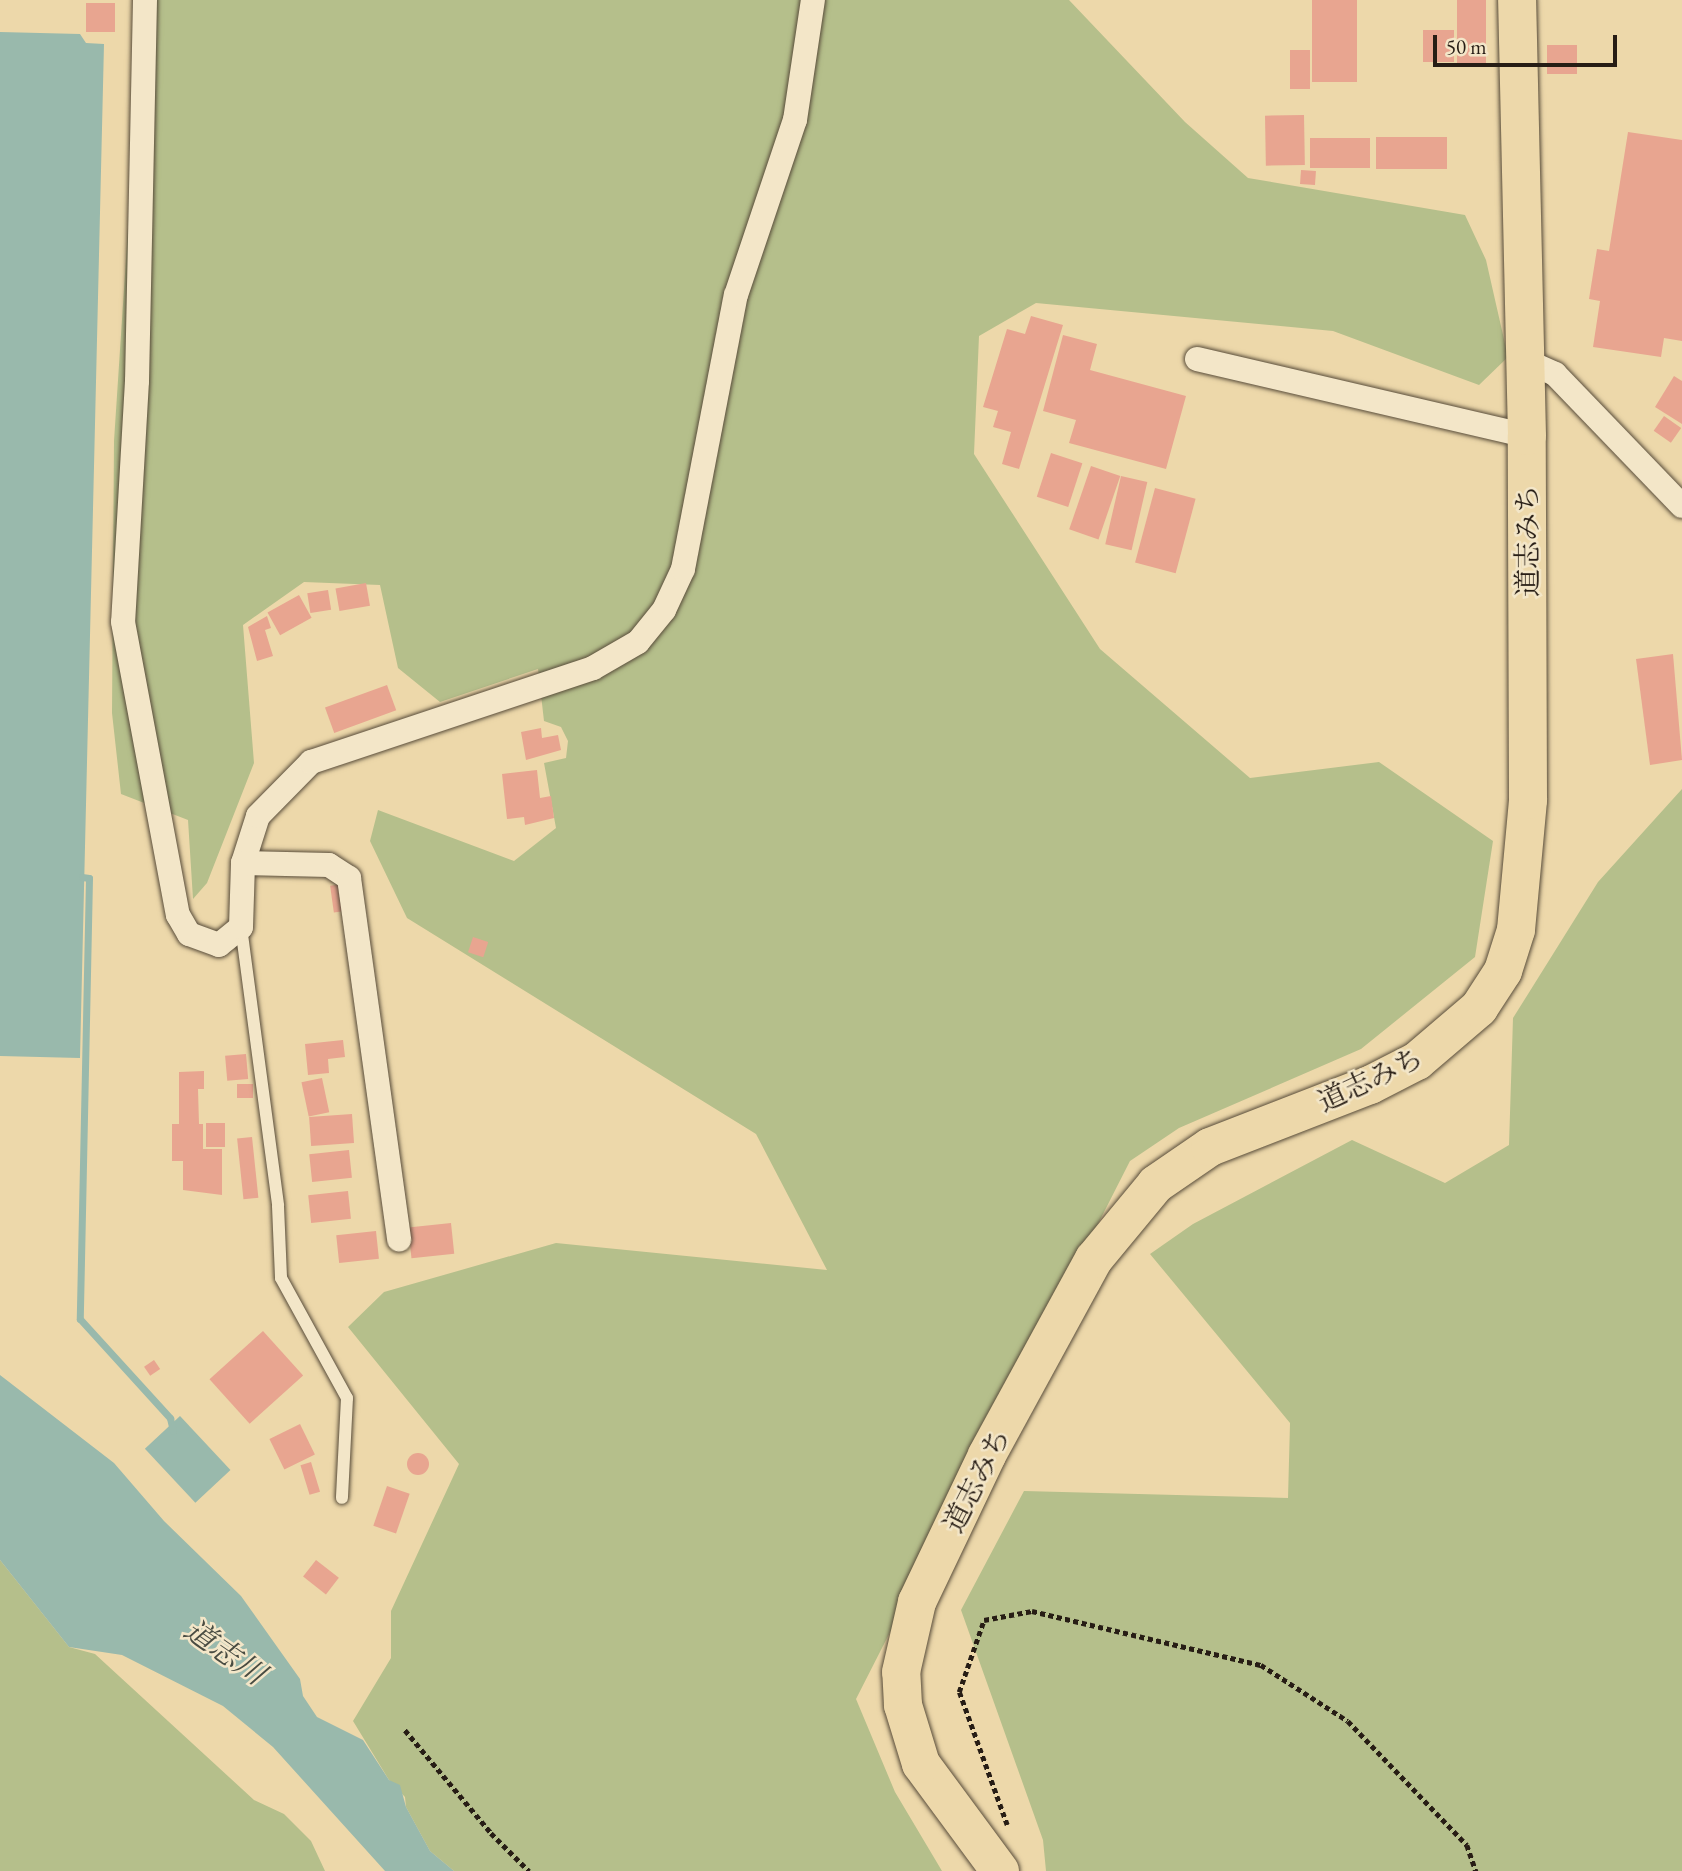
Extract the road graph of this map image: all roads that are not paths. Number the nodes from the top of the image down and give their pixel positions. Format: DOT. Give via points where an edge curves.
graph roads {
  1 [pos="145,0"];
  2 [pos="813,0"];
  3 [pos="1517,0"];
  4 [pos="1197,359"];
  5 [pos="1526,361"];
  6 [pos="1527,436"];
  7 [pos="1682,506"];
  8 [pos="243,863"];
  9 [pos="241,928"];
  10 [pos="399,1240"];
  11 [pos="342,1498"];
  12 [pos="995,1863"];
  1 -- 9 [label="street" via="137,381 123,622 178,915 190,933 219,945"];
  2 -- 8 [label="street" via="795,121 736,295 683,569 664,610 638,642 593,668 312,762 258,816"];
  3 -- 5 [label="highway, 道志みち"];
  4 -- 6 [label="street"];
  5 -- 6 [label="highway, 道志みち"];
  5 -- 7 [label="street" via="1555,374"];
  6 -- 12 [label="highway, 道志みち" via="1528,800 1523,889 1503,971 1479,1008 1417,1061 1370,1086 1255,1126 1180,1164 1128,1213 1094,1259 946,1536 907,1637 901,1672 903,1705 921,1764"];
  8 -- 9 [label="street"];
  8 -- 10 [label="street" via="329,864 349,878"];
  9 -- 11 [label="lane" via="278,1206 281,1279 347,1398"];
}
